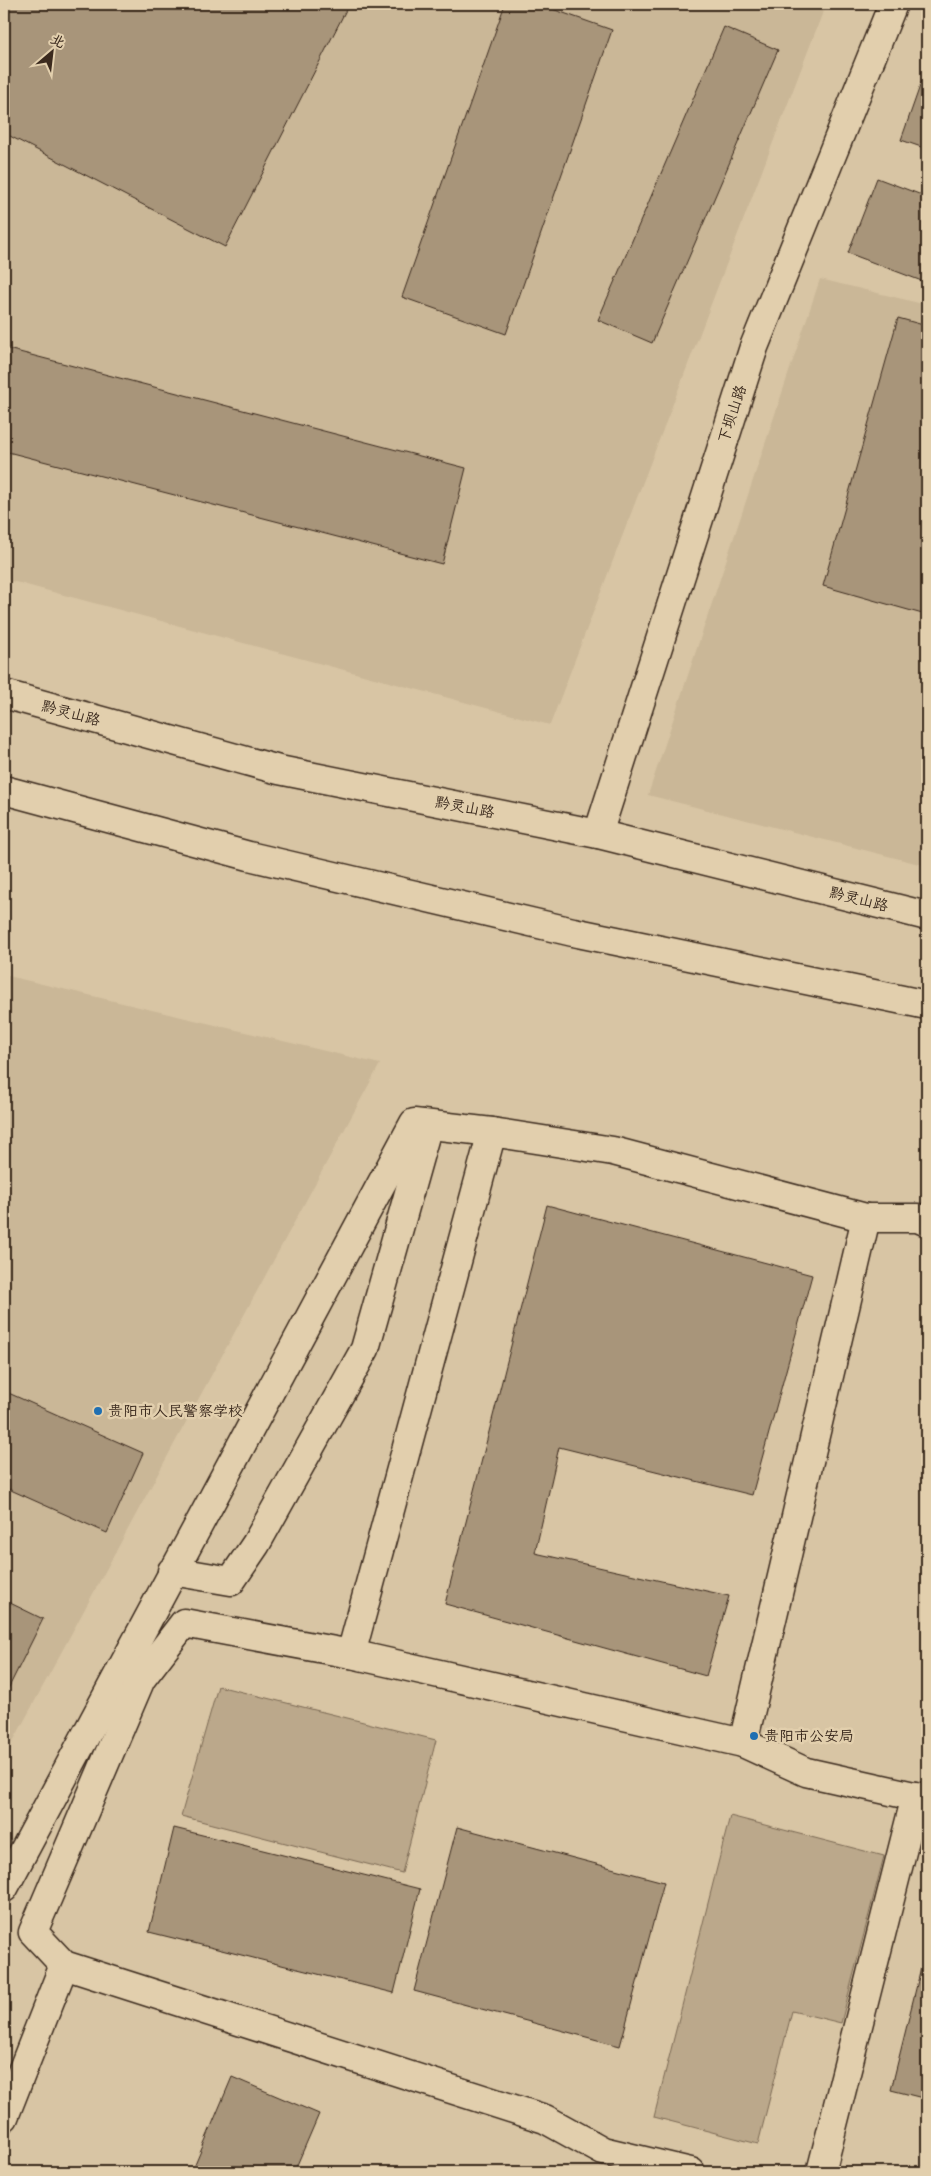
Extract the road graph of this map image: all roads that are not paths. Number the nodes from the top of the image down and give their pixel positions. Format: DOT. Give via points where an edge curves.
graph roads {
  1 [pos="893,4"];
  2 [pos="4,694"];
  3 [pos="4,790"];
  4 [pos="598,834"];
  5 [pos="927,916"];
  6 [pos="927,1005"];
  7 [pos="428,1125"];
  8 [pos="492,1132"];
  9 [pos="866,1218"];
  10 [pos="927,1222"];
  11 [pos="172,1571"];
  12 [pos="351,1654"];
  13 [pos="743,1743"];
  14 [pos="922,1798"];
  15 [pos="4,1888"];
  16 [pos="64,1965"];
  17 [pos="4,2116"];
  18 [pos="647,2167"];
  19 [pos="691,2172"];
  20 [pos="821,2172"];
  1 -- 4 [label="main road, 下坝山路" via="754,347"];
  2 -- 4 [label="main road, 黔灵山路" via="279,770"];
  3 -- 6 [label="main road" via="248,856 563,930"];
  4 -- 5 [label="main road, 黔灵山路"];
  7 -- 8 [label="main road"];
  7 -- 11 [label="main road" via="414,1123"];
  7 -- 11 [label="main road" via="365,1349 256,1544 231,1581"];
  8 -- 9 [label="main road" via="613,1151"];
  8 -- 12 [label="main road"];
  9 -- 10 [label="main road" via="918,1218"];
  9 -- 13 [label="main road"];
  11 -- 15 [label="main road"];
  12 -- 13 [label="main road"];
  12 -- 16 [label="main road" via="184,1623 141,1679 33,1932"];
  13 -- 14 [label="main road" via="806,1772"];
  14 -- 20 [label="main road"];
  16 -- 17 [label="main road"];
  16 -- 18 [label="main road" via="545,2119 603,2151"];
  18 -- 19 [label="main road"];
}
